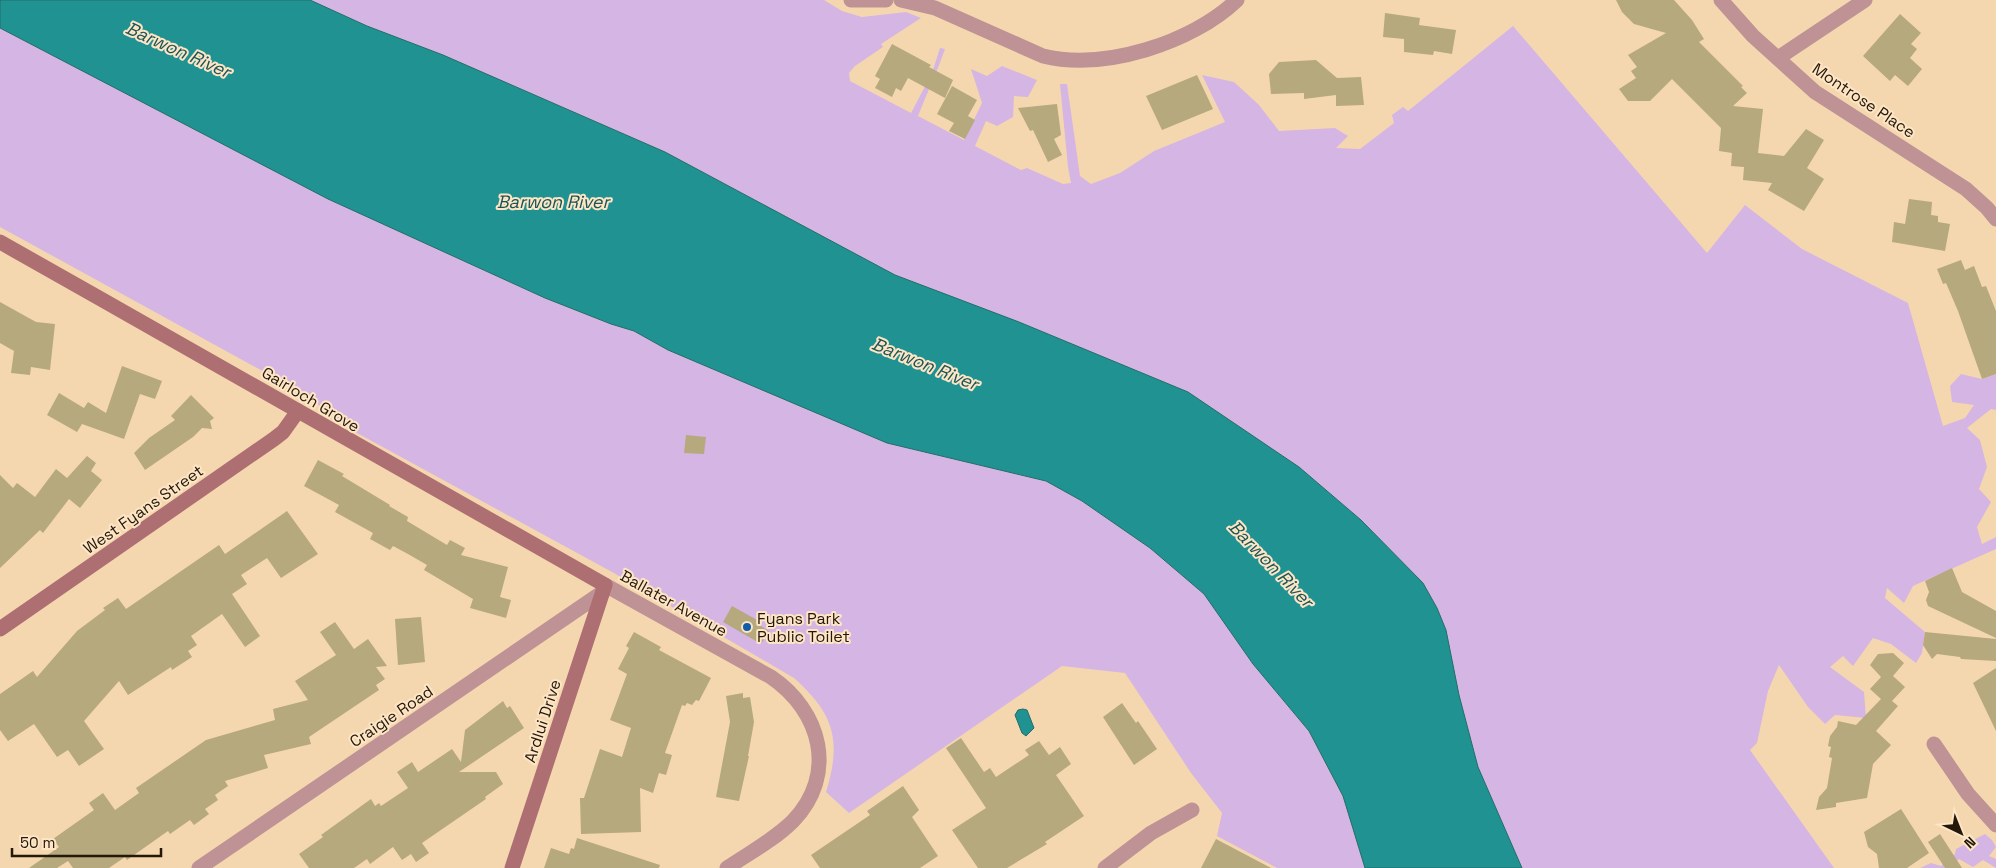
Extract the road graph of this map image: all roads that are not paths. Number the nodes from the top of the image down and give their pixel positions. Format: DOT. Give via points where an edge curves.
graph roads {
  1 [pos="851,0"];
  2 [pos="886,0"];
  3 [pos="901,0"];
  4 [pos="1237,0"];
  5 [pos="1721,0"];
  6 [pos="1865,0"];
  7 [pos="1778,58"];
  8 [pos="1996,219"];
  9 [pos="0,242"];
  10 [pos="298,411"];
  11 [pos="604,589"];
  12 [pos="0,629"];
  13 [pos="1934,744"];
  14 [pos="1192,810"];
  15 [pos="1996,825"];
  16 [pos="199,868"];
  17 [pos="512,868"];
  18 [pos="727,868"];
  19 [pos="1105,868"];
  1 -- 2 [label="street"];
  3 -- 4 [label="street" via="935,8 1057,60 1129,53 1161,46 1213,20"];
  5 -- 7 [label="street, Montrose Place"];
  6 -- 7 [label="street"];
  7 -- 8 [label="street, Montrose Place" via="1815,92 1966,189"];
  9 -- 10 [label="street, Gairloch Grove"];
  10 -- 11 [label="street, Gairloch Grove"];
  10 -- 12 [label="street, West Fyans Street" via="274,439"];
  11 -- 16 [label="street, Craigie Road"];
  11 -- 17 [label="street, Ardlui Drive"];
  11 -- 18 [label="street, Ballater Avenue" via="770,677 798,700 810,718 818,741 819,759 815,783 807,802 786,827"];
  13 -- 15 [label="street" via="1968,794"];
  14 -- 19 [label="street" via="1156,829"];
}
